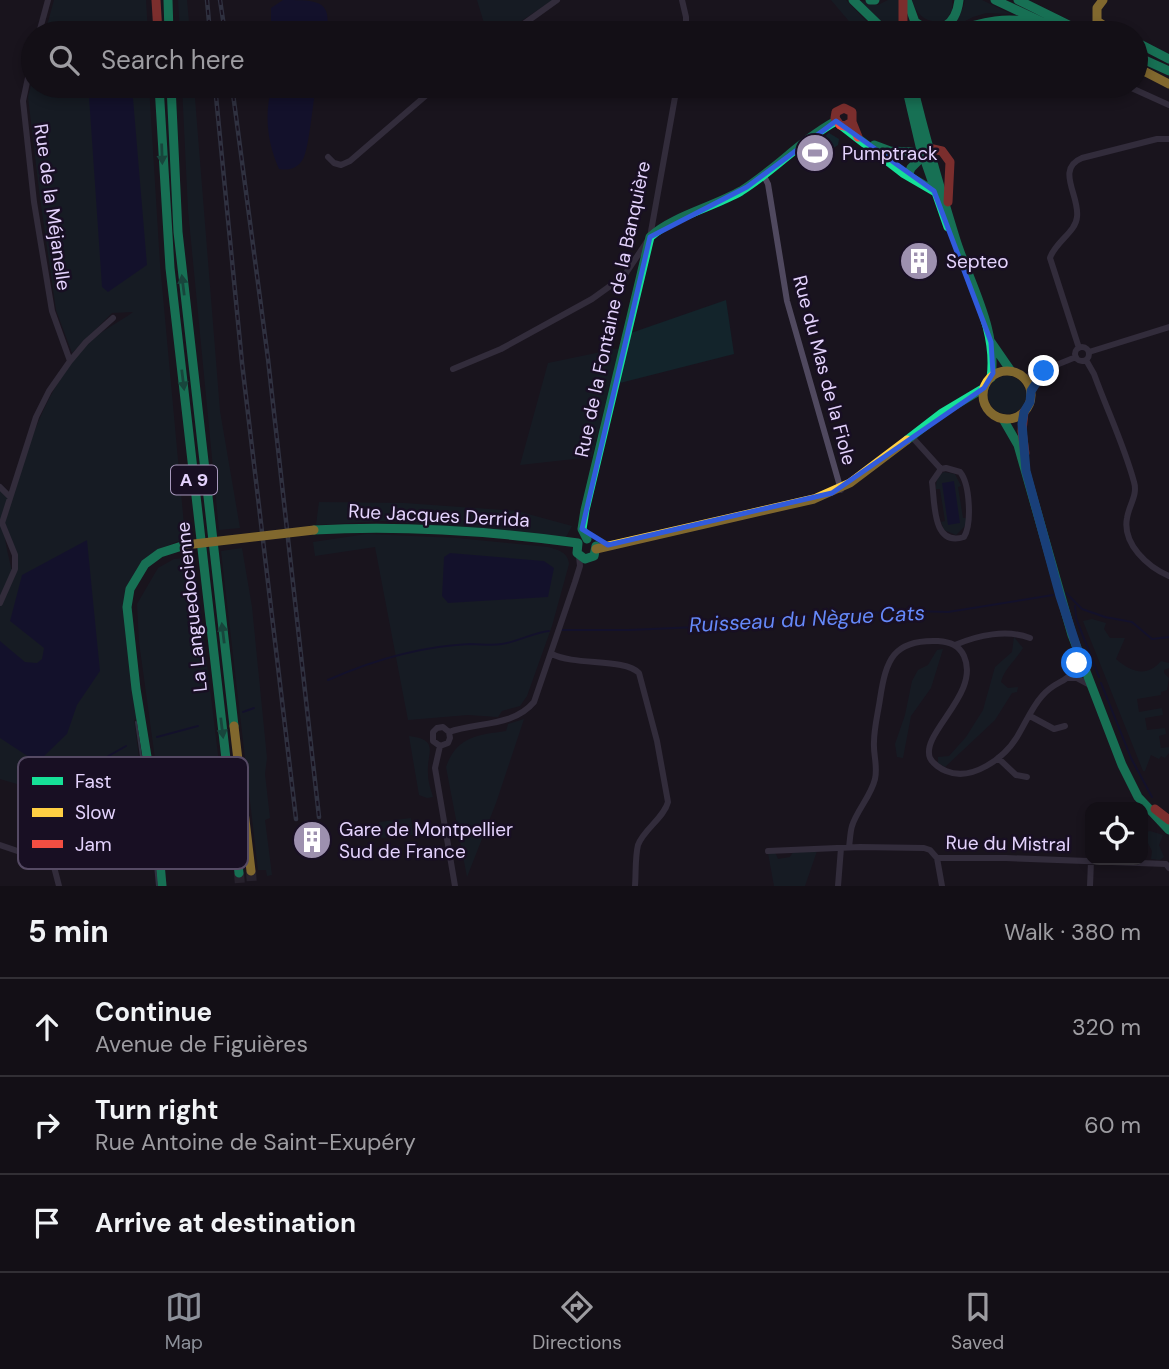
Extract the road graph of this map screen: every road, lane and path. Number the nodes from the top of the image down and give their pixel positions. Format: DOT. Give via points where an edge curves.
graph roads {
  1 [pos="48,0"];
  2 [pos="156,0"];
  3 [pos="168,0"];
  4 [pos="557,0"];
  5 [pos="682,0"];
  6 [pos="853,0"];
  7 [pos="905,0"];
  8 [pos="959,0"];
  9 [pos="995,0"];
  10 [pos="1018,0"];
  11 [pos="1027,0"];
  12 [pos="1103,0"];
  13 [pos="1049,20"];
  14 [pos="42,21"];
  15 [pos="157,21"];
  16 [pos="169,21"];
  17 [pos="528,21"];
  18 [pos="686,21"];
  19 [pos="875,21"];
  20 [pos="904,21"];
  21 [pos="915,21"];
  22 [pos="952,21"];
  23 [pos="982,21"];
  24 [pos="1097,21"];
  25 [pos="1148,48"];
  26 [pos="1169,59"];
  27 [pos="1148,61"];
  28 [pos="1169,71"];
  29 [pos="1148,73"];
  30 [pos="1169,84"];
  31 [pos="1148,96"];
  32 [pos="24,98"];
  33 [pos="160,98"];
  34 [pos="171,98"];
  35 [pos="423,98"];
  36 [pos="675,98"];
  37 [pos="908,98"];
  38 [pos="916,98"];
  39 [pos="1169,105"];
  40 [pos="852,122"];
  41 [pos="839,124"];
  42 [pos="1169,139"];
  43 [pos="860,140"];
  44 [pos="916,149"];
  45 [pos="933,149"];
  46 [pos="328,157"];
  47 [pos="906,171"];
  48 [pos="764,176"];
  49 [pos="934,191"];
  50 [pos="947,207"];
  51 [pos="954,234"];
  52 [pos="650,237"];
  53 [pos="113,318"];
  54 [pos="1169,327"];
  55 [pos="991,342"];
  56 [pos="1079,348"];
  57 [pos="1087,356"];
  58 [pos="1076,357"];
  59 [pos="70,361"];
  60 [pos="453,369"];
  61 [pos="1011,371"];
  62 [pos="1044,371"];
  63 [pos="1024,377"];
  64 [pos="991,378"];
  65 [pos="984,388"];
  66 [pos="1031,391"];
  67 [pos="964,402"];
  68 [pos="985,405"];
  69 [pos="1024,412"];
  70 [pos="1003,419"];
  71 [pos="912,437"];
  72 [pos="941,469"];
  73 [pos="1026,471"];
  74 [pos="0,487"];
  75 [pos="841,490"];
  76 [pos="10,497"];
  77 [pos="584,551"];
  78 [pos="1169,576"];
  79 [pos="0,603"];
  80 [pos="1030,638"];
  81 [pos="955,645"];
  82 [pos="552,654"];
  83 [pos="1079,654"];
  84 [pos="1069,678"];
  85 [pos="1091,687"];
  86 [pos="1030,716"];
  87 [pos="1065,726"];
  88 [pos="449,732"];
  89 [pos="440,746"];
  90 [pos="1116,749"];
  91 [pos="147,757"];
  92 [pos="226,757"];
  93 [pos="238,757"];
  94 [pos="998,758"];
  95 [pos="1027,777"];
  96 [pos="1169,820"];
  97 [pos="1169,830"];
  98 [pos="0,845"];
  99 [pos="248,845"];
  100 [pos="845,848"];
  101 [pos="18,851"];
  102 [pos="768,851"];
  103 [pos="937,858"];
  104 [pos="1085,861"];
  105 [pos="1148,863"];
  106 [pos="1168,864"];
  107 [pos="1091,865"];
  108 [pos="55,869"];
  109 [pos="239,869"];
  110 [pos="251,871"];
  111 [pos="239,873"];
  112 [pos="59,886"];
  113 [pos="455,886"];
  114 [pos="635,886"];
  115 [pos="838,886"];
  116 [pos="942,886"];
  117 [pos="1090,886"];
  1 -- 14 [label="street"];
  2 -- 15 [label="main road"];
  3 -- 16 [label="main road"];
  4 -- 17 [label="street"];
  5 -- 18 [label="street"];
  6 -- 19 [label="main road"];
  7 -- 20 [label="main road"];
  7 -- 21 [label="main road"];
  8 -- 22 [label="main road"];
  9 -- 13 [label="main road"];
  10 -- 13 [label="main road"];
  11 -- 13 [label="main road"];
  12 -- 24 [label="main road"];
  13 -- 23 [label="main road"];
  25 -- 26 [label="main road"];
  27 -- 28 [label="main road"];
  29 -- 30 [label="main road"];
  31 -- 39 [label="street"];
  32 -- 59 [label="street, Rue de la Méjanelle" via="52,311"];
  33 -- 92 [label="main road, La Languedocienne / A 9, one-way" via="170,268"];
  93 -- 34 [label="main road, La Languedocienne / A 9, one-way" via="182,270"];
  35 -- 46 [label="street" via="350,161 341,165"];
  36 -- 52 [label="street, Rue de la Fontaine de la Banquière"];
  37 -- 44 [label="main road"];
  38 -- 50 [label="main road"];
  40 -- 41 [label="main road"];
  40 -- 41 [label="main road" via="852,112 844,108 836,113"];
  40 -- 43 [label="main road"];
  41 -- 43 [label="main road"];
  41 -- 48 [label="main road" via="821,129"];
  42 -- 56 [label="street" via="1083,158 1069,169 1077,220 1050,258"];
  43 -- 44 [label="main road" via="890,151"];
  43 -- 47 [label="main road"];
  44 -- 47 [label="main road" via="919,160"];
  44 -- 49 [label="main road"];
  45 -- 50 [label="main road" via="946,152 951,160"];
  47 -- 49 [label="main road"];
  48 -- 52 [label="main road"];
  48 -- 75 [label="street, Rue du Mas de la Fiole" via="787,301"];
  49 -- 51 [label="main road"];
  50 -- 51 [label="main road"];
  51 -- 55 [label="main road"];
  52 -- 60 [label="street" via="611,288 500,349"];
  52 -- 77 [label="main road, Rue de la Fontaine de la Banquière" via="585,510"];
  53 -- 59 [label="street"];
  54 -- 57 [label="street"];
  55 -- 61 [label="main road"];
  55 -- 64 [label="main road"];
  56 -- 57 [label="street" via="1085,348"];
  56 -- 58 [label="street"];
  57 -- 58 [label="street"];
  57 -- 78 [label="street" via="1135,486 1127,520 1129,536 1141,556"];
  58 -- 62 [label="street"];
  59 -- 76 [label="street" via="40,406"];
  61 -- 63 [label="main road"];
  61 -- 64 [label="main road"];
  62 -- 63 [label="street"];
  62 -- 66 [label="street"];
  63 -- 66 [label="main road"];
  64 -- 65 [label="main road"];
  65 -- 67 [label="main road"];
  65 -- 68 [label="main road"];
  66 -- 69 [label="main road"];
  67 -- 68 [label="main road"];
  67 -- 71 [label="main road"];
  68 -- 70 [label="main road"];
  69 -- 70 [label="main road"];
  69 -- 73 [label="main road"];
  70 -- 73 [label="main road"];
  71 -- 72 [label="street"];
  71 -- 75 [label="main road"];
  72 -- 72 [label="street" via="932,482 939,528 948,538 958,539 964,537 970,521 964,477 953,469"];
  73 -- 83 [label="main road"];
  74 -- 76 [label="street"];
  75 -- 77 [label="main road, Rue Jacques Derrida"];
  76 -- 79 [label="street" via="2,527 15,555"];
  77 -- 82 [label="street, Rue de la Fontaine de la Banquière"];
  77 -- 91 [label="main road, Rue Jacques Derrida, bridge" via="562,541 360,526 185,545 160,553 145,564 130,589 127,607"];
  80 -- 81 [label="street" via="1017,633 972,637"];
  81 -- 94 [label="street" via="967,668 961,696 934,735 930,757 954,774 974,772"];
  81 -- 100 [label="street" via="910,644 887,664 874,743 874,781"];
  82 -- 88 [label="street, Rue de la Fontaine de la Banquière" via="538,695 528,709 503,721"];
  82 -- 114 [label="street" via="566,660 630,666 639,673 668,802 638,846"];
  83 -- 84 [label="street"];
  83 -- 85 [label="main road"];
  84 -- 85 [label="street"];
  84 -- 86 [label="street" via="1042,696"];
  85 -- 90 [label="main road"];
  86 -- 87 [label="street" via="1054,729"];
  86 -- 94 [label="street"];
  88 -- 89 [label="street" via="448,743"];
  88 -- 89 [label="street" via="443,727 433,732 433,741"];
  89 -- 113 [label="street" via="435,768"];
  90 -- 96 [label="main road" via="1144,798"];
  90 -- 97 [label="main road" via="1138,797"];
  94 -- 95 [label="street" via="1016,775"];
  98 -- 101 [label="street"];
  110 -- 99 [label="main road, La Languedocienne / A 9, one-way"];
  100 -- 102 [label="street, Rue du Mistral"];
  100 -- 103 [label="street, Rue du Mistral" via="924,848"];
  100 -- 115 [label="street"];
  103 -- 104 [label="street, Rue du Mistral"];
  103 -- 116 [label="street"];
  105 -- 106 [label="street, Rue du Mistral"];
  107 -- 117 [label="street"];
  108 -- 112 [label="street"];
  109 -- 111 [label="main road, La Languedocienne / A 9, one-way"];
}
